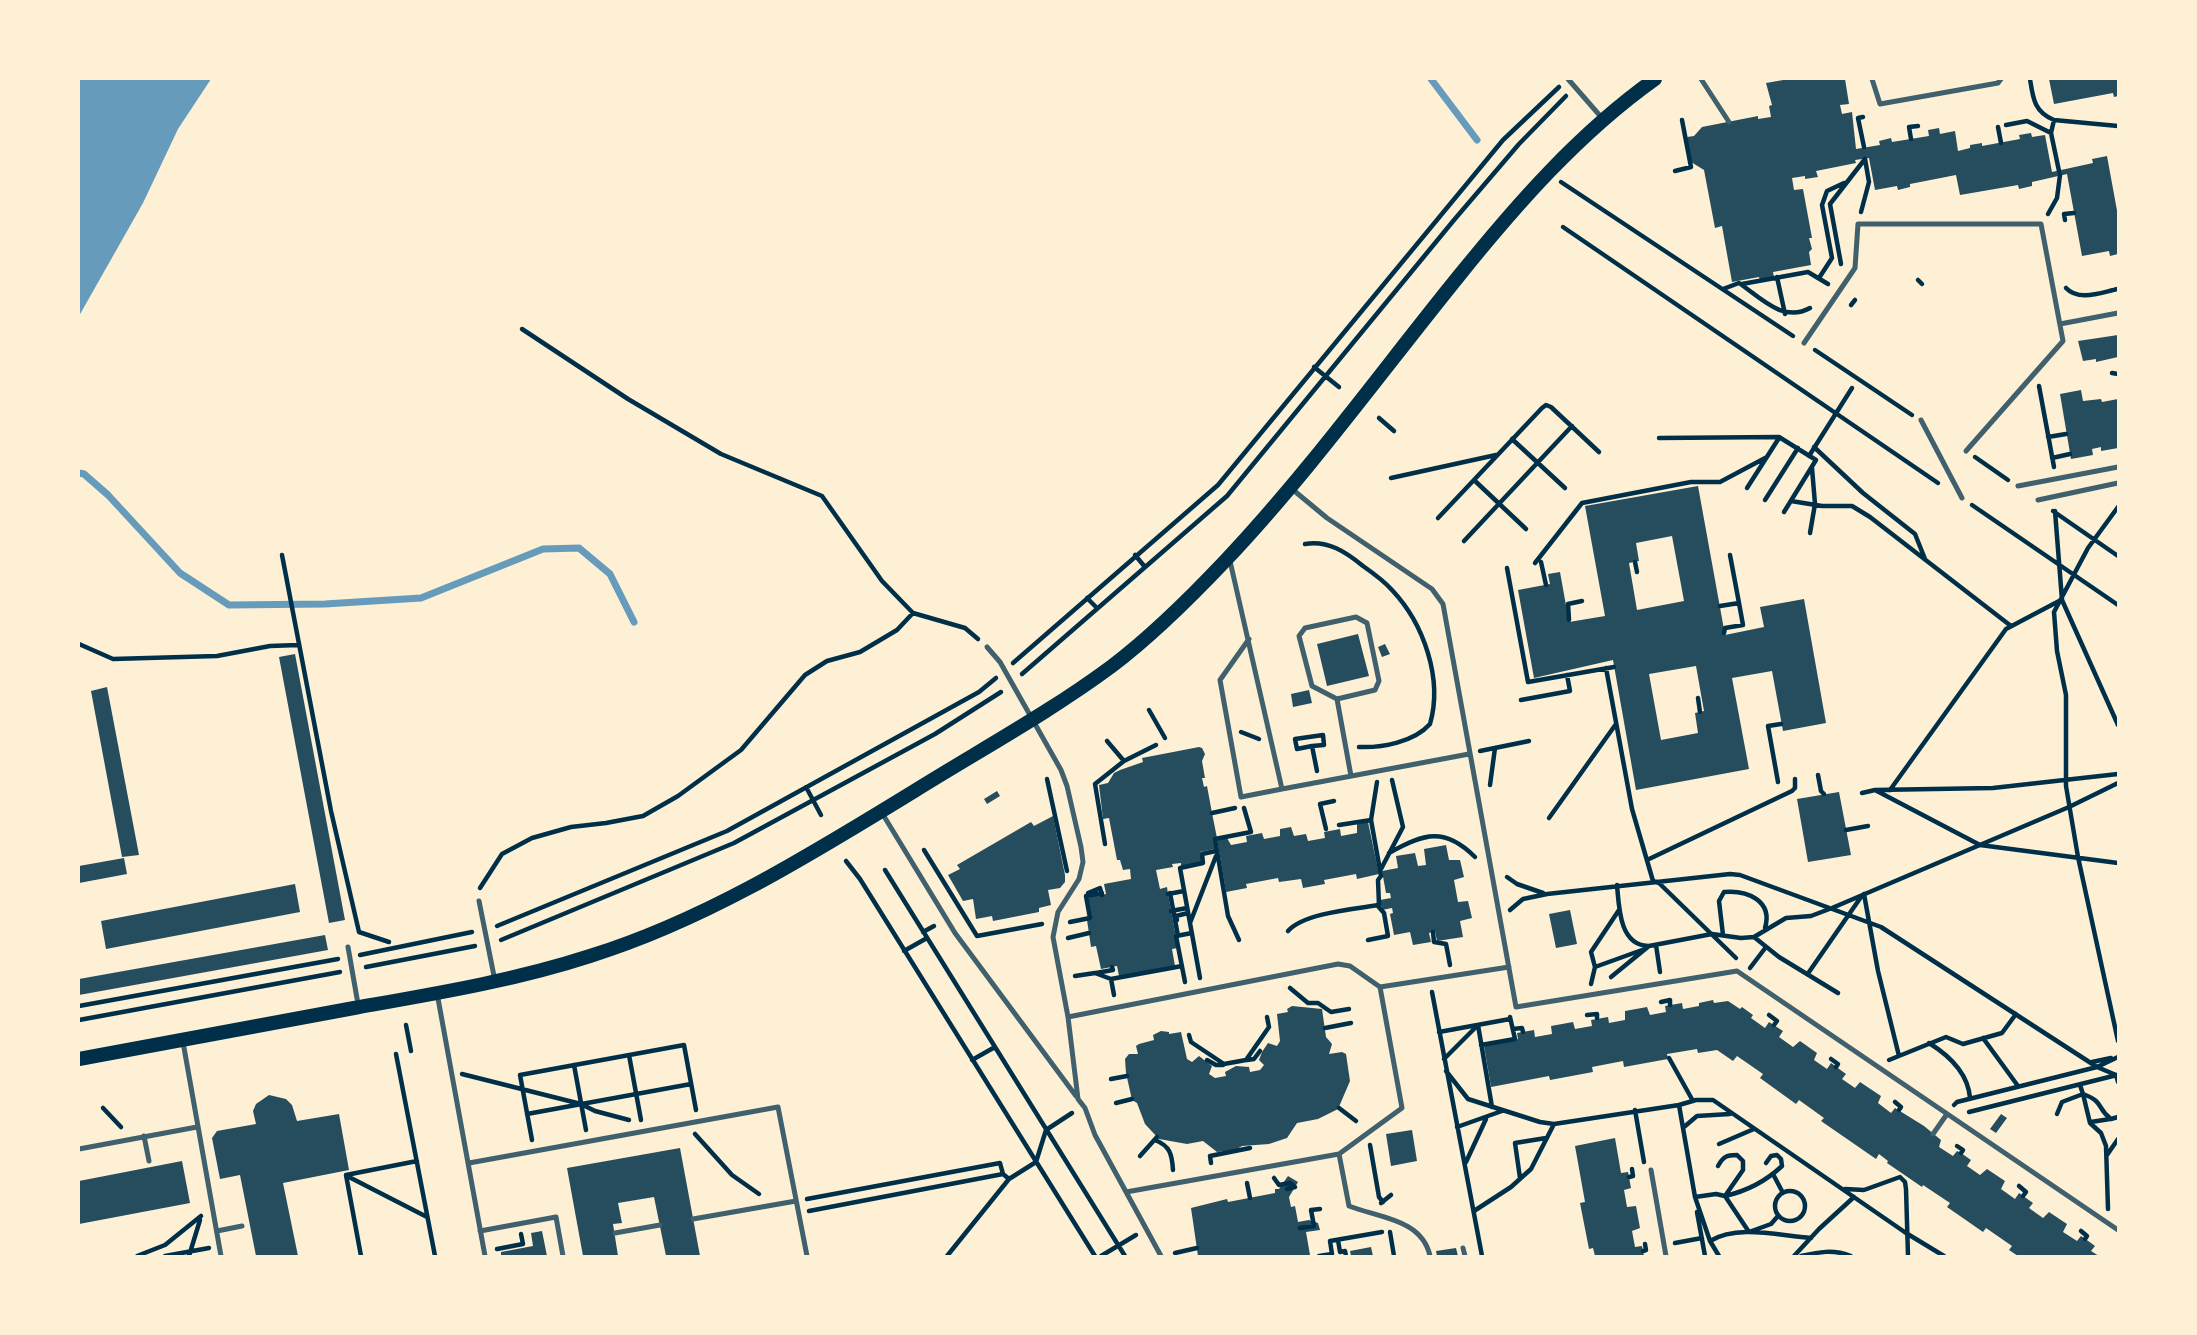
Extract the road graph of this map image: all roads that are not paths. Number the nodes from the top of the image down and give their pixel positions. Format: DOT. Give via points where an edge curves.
graph roads {
  1 [pos="1568,79"];
  2 [pos="1655,79"];
  3 [pos="1701,79"];
  4 [pos="1872,79"];
  5 [pos="2001,79"];
  6 [pos="1604,120"];
  7 [pos="1729,122"];
  8 [pos="2118,313"];
  9 [pos="2060,324"];
  10 [pos="1804,343"];
  11 [pos="1921,420"];
  12 [pos="1966,451"];
  13 [pos="2118,467"];
  14 [pos="2118,484"];
  15 [pos="2018,486"];
  16 [pos="1289,487"];
  17 [pos="1962,498"];
  18 [pos="2038,500"];
  19 [pos="1229,558"];
  20 [pos="1249,639"];
  21 [pos="986,647"];
  22 [pos="1337,699"];
  23 [pos="1034,719"];
  24 [pos="1469,754"];
  25 [pos="1351,776"];
  26 [pos="1282,789"];
  27 [pos="881,812"];
  28 [pos="479,901"];
  29 [pos="348,947"];
  30 [pos="1509,967"];
  31 [pos="495,981"];
  32 [pos="1380,987"];
  33 [pos="437,993"];
  34 [pos="359,1007"];
  35 [pos="1068,1017"];
  36 [pos="182,1040"];
  37 [pos="79,1059"];
  38 [pos="1078,1099"];
  39 [pos="1947,1114"];
  40 [pos="198,1127"];
  41 [pos="1933,1134"];
  42 [pos="144,1136"];
  43 [pos="79,1149"];
  44 [pos="1339,1154"];
  45 [pos="149,1161"];
  46 [pos="469,1163"];
  47 [pos="1651,1170"];
  48 [pos="1126,1192"];
  49 [pos="796,1201"];
  50 [pos="693,1219"];
  51 [pos="660,1225"];
  52 [pos="242,1226"];
  53 [pos="2118,1230"];
  54 [pos="217,1231"];
  55 [pos="480,1231"];
  56 [pos="615,1233"];
  57 [pos="1463,1248"];
  58 [pos="221,1256"];
  59 [pos="485,1256"];
  60 [pos="563,1256"];
  61 [pos="807,1256"];
  62 [pos="1161,1256"];
  63 [pos="1430,1256"];
  64 [pos="1465,1256"];
  65 [pos="1666,1256"];
  1 -- 6 [label="lane"];
  2 -- 6 [label="main road"];
  3 -- 7 [label="lane"];
  4 -- 5 [label="lane" via="1880,104"];
  6 -- 16 [label="main road" via="1492,235"];
  8 -- 9 [label="lane"];
  9 -- 10 [label="lane" via="2041,224 1858,225 1855,268"];
  9 -- 12 [label="lane" via="2063,341"];
  11 -- 17 [label="lane"];
  13 -- 15 [label="lane"];
  14 -- 18 [label="lane"];
  16 -- 19 [label="main road"];
  16 -- 24 [label="lane" via="1438,595 1447,616"];
  19 -- 20 [label="lane"];
  19 -- 23 [label="main road" via="1139,644"];
  20 -- 26 [label="lane"];
  20 -- 26 [label="lane" via="1220,680 1241,797"];
  21 -- 23 [label="lane"];
  22 -- 22 [label="lane" via="1312,686 1299,636 1305,628 1356,617 1367,623 1379,681 1375,690"];
  22 -- 25 [label="lane"];
  23 -- 27 [label="main road"];
  23 -- 35 [label="lane" via="1068,786 1083,862 1079,879 1058,912 1053,937"];
  24 -- 25 [label="lane"];
  24 -- 30 [label="lane"];
  25 -- 26 [label="lane"];
  27 -- 31 [label="main road" via="678,922 593,956"];
  27 -- 38 [label="lane" via="956,933"];
  28 -- 31 [label="lane"];
  29 -- 34 [label="lane"];
  30 -- 32 [label="lane"];
  30 -- 39 [label="lane" via="1516,1007 1737,971"];
  31 -- 33 [label="main road"];
  32 -- 35 [label="lane" via="1350,966 1338,964"];
  32 -- 44 [label="lane" via="1402,1108"];
  33 -- 34 [label="main road"];
  33 -- 46 [label="lane"];
  34 -- 36 [label="main road"];
  35 -- 38 [label="lane"];
  36 -- 37 [label="main road"];
  36 -- 40 [label="lane"];
  38 -- 48 [label="lane"];
  39 -- 41 [label="lane"];
  39 -- 53 [label="lane"];
  40 -- 42 [label="lane"];
  40 -- 54 [label="lane"];
  42 -- 43 [label="lane"];
  42 -- 45 [label="lane"];
  44 -- 48 [label="lane"];
  44 -- 63 [label="lane" via="1349,1206 1410,1226"];
  46 -- 49 [label="lane" via="778,1107"];
  46 -- 55 [label="lane"];
  47 -- 65 [label="lane"];
  48 -- 62 [label="lane"];
  49 -- 50 [label="lane"];
  49 -- 61 [label="lane"];
  51 -- 56 [label="lane"];
  52 -- 54 [label="lane"];
  54 -- 58 [label="lane"];
  55 -- 59 [label="lane"];
  55 -- 60 [label="lane" via="556,1217"];
  57 -- 64 [label="lane"];
}
